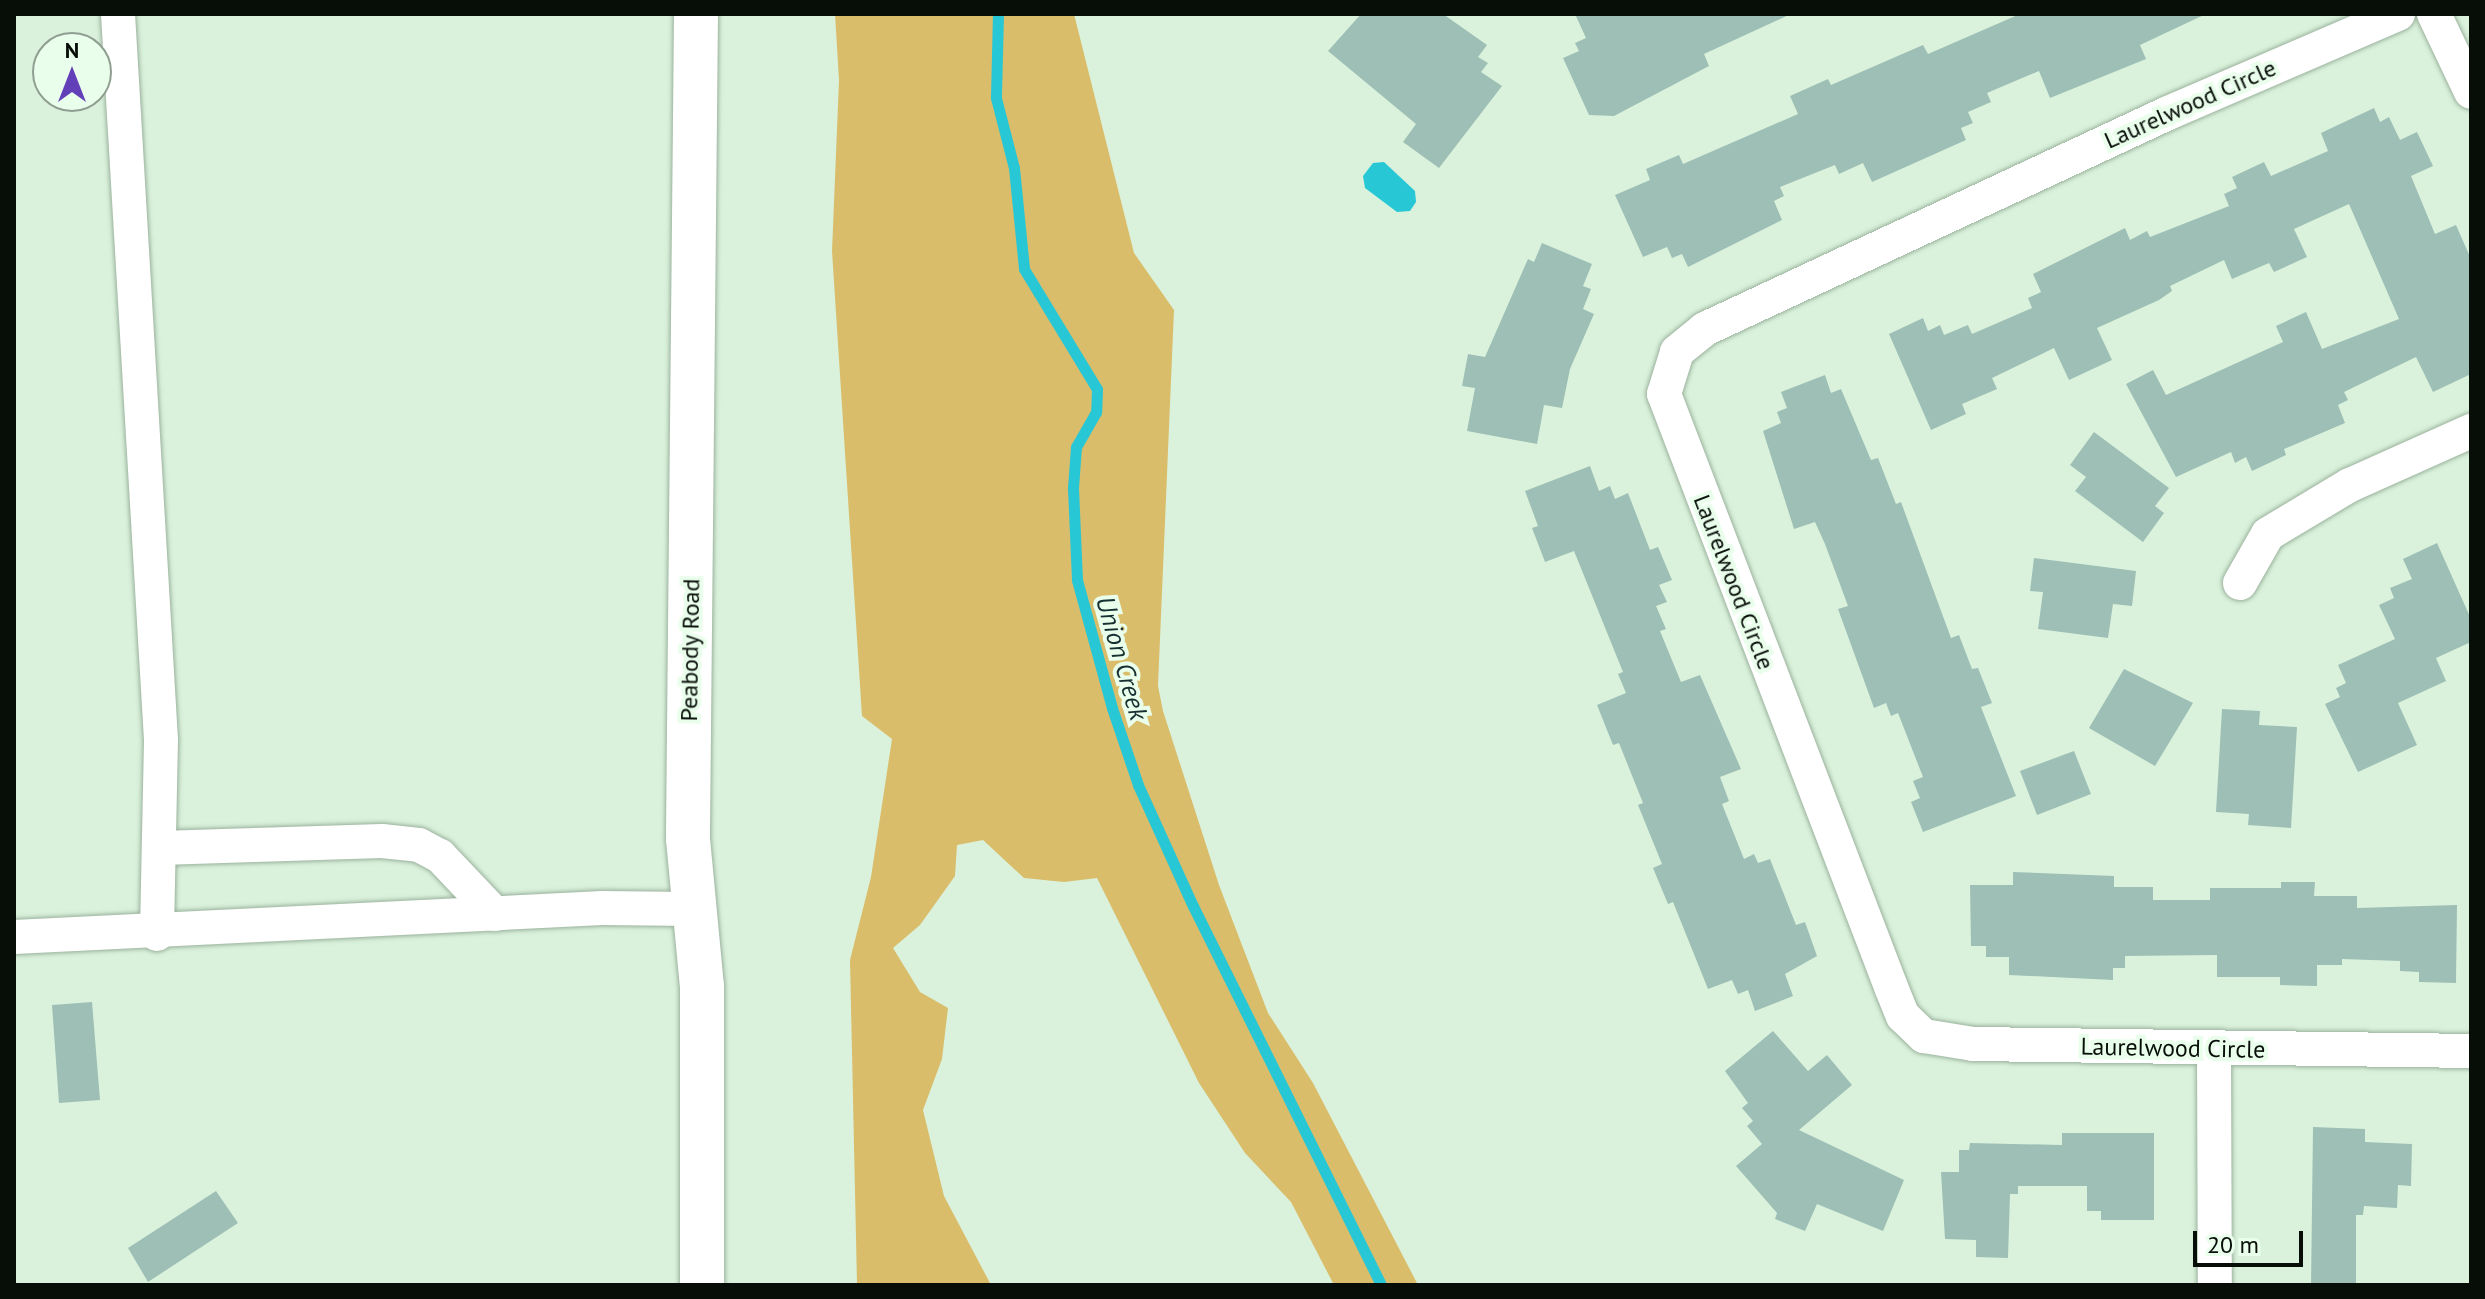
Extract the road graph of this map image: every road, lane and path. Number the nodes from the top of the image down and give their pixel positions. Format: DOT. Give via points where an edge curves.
graph roads {
  1 [pos="118,14"];
  2 [pos="696,14"];
  3 [pos="2398,14"];
  4 [pos="2434,14"];
  5 [pos="2471,92"];
  6 [pos="2471,431"];
  7 [pos="2240,583"];
  8 [pos="160,848"];
  9 [pos="692,909"];
  10 [pos="495,914"];
  11 [pos="157,934"];
  12 [pos="14,937"];
  13 [pos="2214,1049"];
  14 [pos="2471,1051"];
  15 [pos="702,1285"];
  16 [pos="2215,1285"];
  1 -- 8 [label="street" via="161,740"];
  2 -- 9 [label="main road, Peabody Road" via="688,839"];
  3 -- 13 [label="street, Laurelwood Circle" via="2166,114 1705,329 1677,352 1666,377 1668,411 1903,1016 1924,1036 1973,1044"];
  4 -- 5 [label="street"];
  6 -- 7 [label="street" via="2350,485 2268,534"];
  8 -- 10 [label="street" via="382,841 419,845 440,856"];
  8 -- 11 [label="street"];
  9 -- 10 [label="street"];
  9 -- 15 [label="main road, Peabody Road" via="702,986"];
  10 -- 11 [label="street"];
  11 -- 12 [label="street"];
  13 -- 14 [label="street, Laurelwood Circle"];
  13 -- 16 [label="street"];
}
